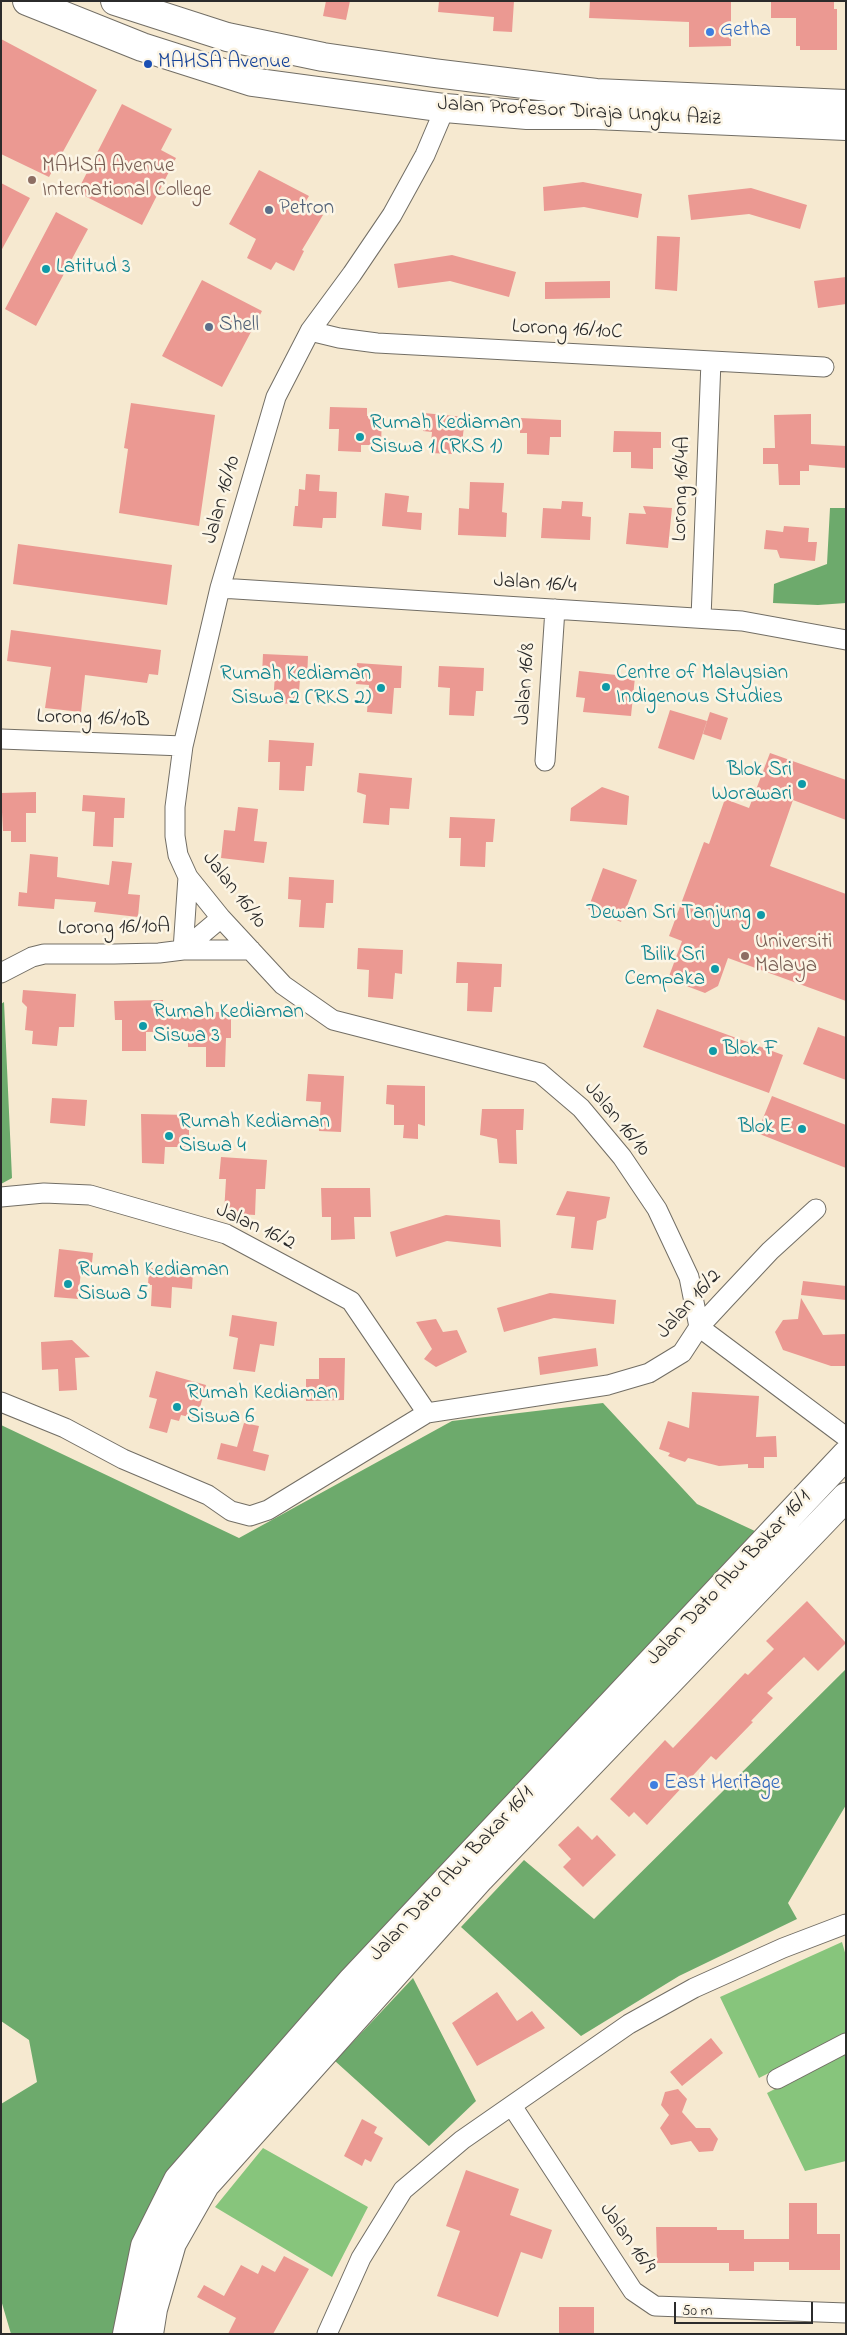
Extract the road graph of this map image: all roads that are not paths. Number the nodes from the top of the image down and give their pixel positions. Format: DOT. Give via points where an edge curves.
graph roads {
  1 [pos="27,1"];
  2 [pos="115,1"];
  3 [pos="527,83"];
  4 [pos="846,85"];
  5 [pos="846,104"];
  6 [pos="444,108"];
  7 [pos="741,110"];
  8 [pos="526,115"];
  9 [pos="846,126"];
  10 [pos="846,144"];
  11 [pos="310,331"];
  12 [pos="711,361"];
  13 [pos="824,367"];
  14 [pos="220,588"];
  15 [pos="555,609"];
  16 [pos="701,618"];
  17 [pos="846,640"];
  18 [pos="1,739"];
  19 [pos="183,746"];
  20 [pos="545,761"];
  21 [pos="188,877"];
  22 [pos="221,918"];
  23 [pos="183,950"];
  24 [pos="251,950"];
  25 [pos="1,973"];
  26 [pos="1,1197"];
  27 [pos="816,1209"];
  28 [pos="699,1327"];
  29 [pos="1,1402"];
  30 [pos="427,1413"];
  31 [pos="846,1437"];
  32 [pos="846,1455"];
  33 [pos="846,1497"];
  34 [pos="846,1924"];
  35 [pos="846,2043"];
  36 [pos="777,2079"];
  37 [pos="512,2106"];
  38 [pos="846,2312"];
  39 [pos="127,2334"];
  40 [pos="150,2334"];
  41 [pos="327,2334"];
  1 -- 6 [label="main road, Jalan Profesor Diraja Ungku Aziz" via="142,47 252,82"];
  2 -- 3 [label="main road, Jalan Profesor Diraja Ungku Aziz" via="227,36 323,57"];
  3 -- 4 [label="main road" via="598,75"];
  3 -- 7 [label="main road, Jalan Profesor Diraja Ungku Aziz"];
  5 -- 7 [label="main road, Jalan Profesor Diraja Ungku Aziz"];
  6 -- 8 [label="main road, Jalan Profesor Diraja Ungku Aziz"];
  6 -- 11 [label="street, Jalan 16/10" via="425,155 392,215"];
  7 -- 8 [label="main road, Jalan Profesor Diraja Ungku Aziz"];
  7 -- 9 [label="main road, Jalan Profesor Diraja Ungku Aziz"];
  8 -- 10 [label="main road" via="594,132"];
  11 -- 12 [label="street, Lorong 16/10C" via="377,343"];
  11 -- 14 [label="street, Jalan 16/10" via="276,397"];
  12 -- 13 [label="street, Lorong 16/10C"];
  12 -- 16 [label="street, Lorong 16/4A"];
  14 -- 15 [label="street, Jalan 16/4"];
  14 -- 19 [label="street, Jalan 16/10"];
  15 -- 16 [label="street, Jalan 16/4"];
  15 -- 20 [label="street, Jalan 16/8"];
  16 -- 17 [label="street, Jalan 16/4" via="742,621"];
  18 -- 19 [label="street, Lorong 16/10B"];
  19 -- 21 [label="street, Jalan 16/10" via="175,807 175,836 178,855"];
  21 -- 22 [label="street, Jalan 16/10"];
  21 -- 23 [label="street"];
  22 -- 23 [label="street, Lorong 16/10A"];
  22 -- 24 [label="street, Jalan 16/10"];
  23 -- 24 [label="street"];
  23 -- 25 [label="street, Lorong 16/10A" via="44,954"];
  24 -- 28 [label="street, Jalan 16/10" via="283,985 333,1020 540,1073 581,1108 622,1157 657,1209 689,1277"];
  26 -- 30 [label="street, Jalan 16/2" via="44,1193 90,1195 226,1234 351,1301"];
  27 -- 28 [label="street, Jalan 16/2" via="770,1251"];
  28 -- 30 [label="street, Jalan 16/2" via="682,1353 649,1373 608,1385"];
  28 -- 31 [label="street"];
  29 -- 30 [label="street, Jalan 16/2" via="65,1428 123,1458 208,1495 231,1511 250,1516 268,1510"];
  32 -- 39 [label="main road, Jalan Dato Abu Bakar 16/1" via="353,1980 178,2180 145,2246"];
  33 -- 40 [label="main road, Jalan Dato Abu Bakar 16/1" via="480,1878 205,2185 172,2244 153,2309"];
  34 -- 37 [label="street" via="782,1948 694,1988 629,2024"];
  35 -- 36 [label="street"];
  37 -- 38 [label="street, Jalan 16/9" via="633,2291 655,2306"];
  37 -- 41 [label="street" via="462,2140 403,2190 361,2258"];
}
